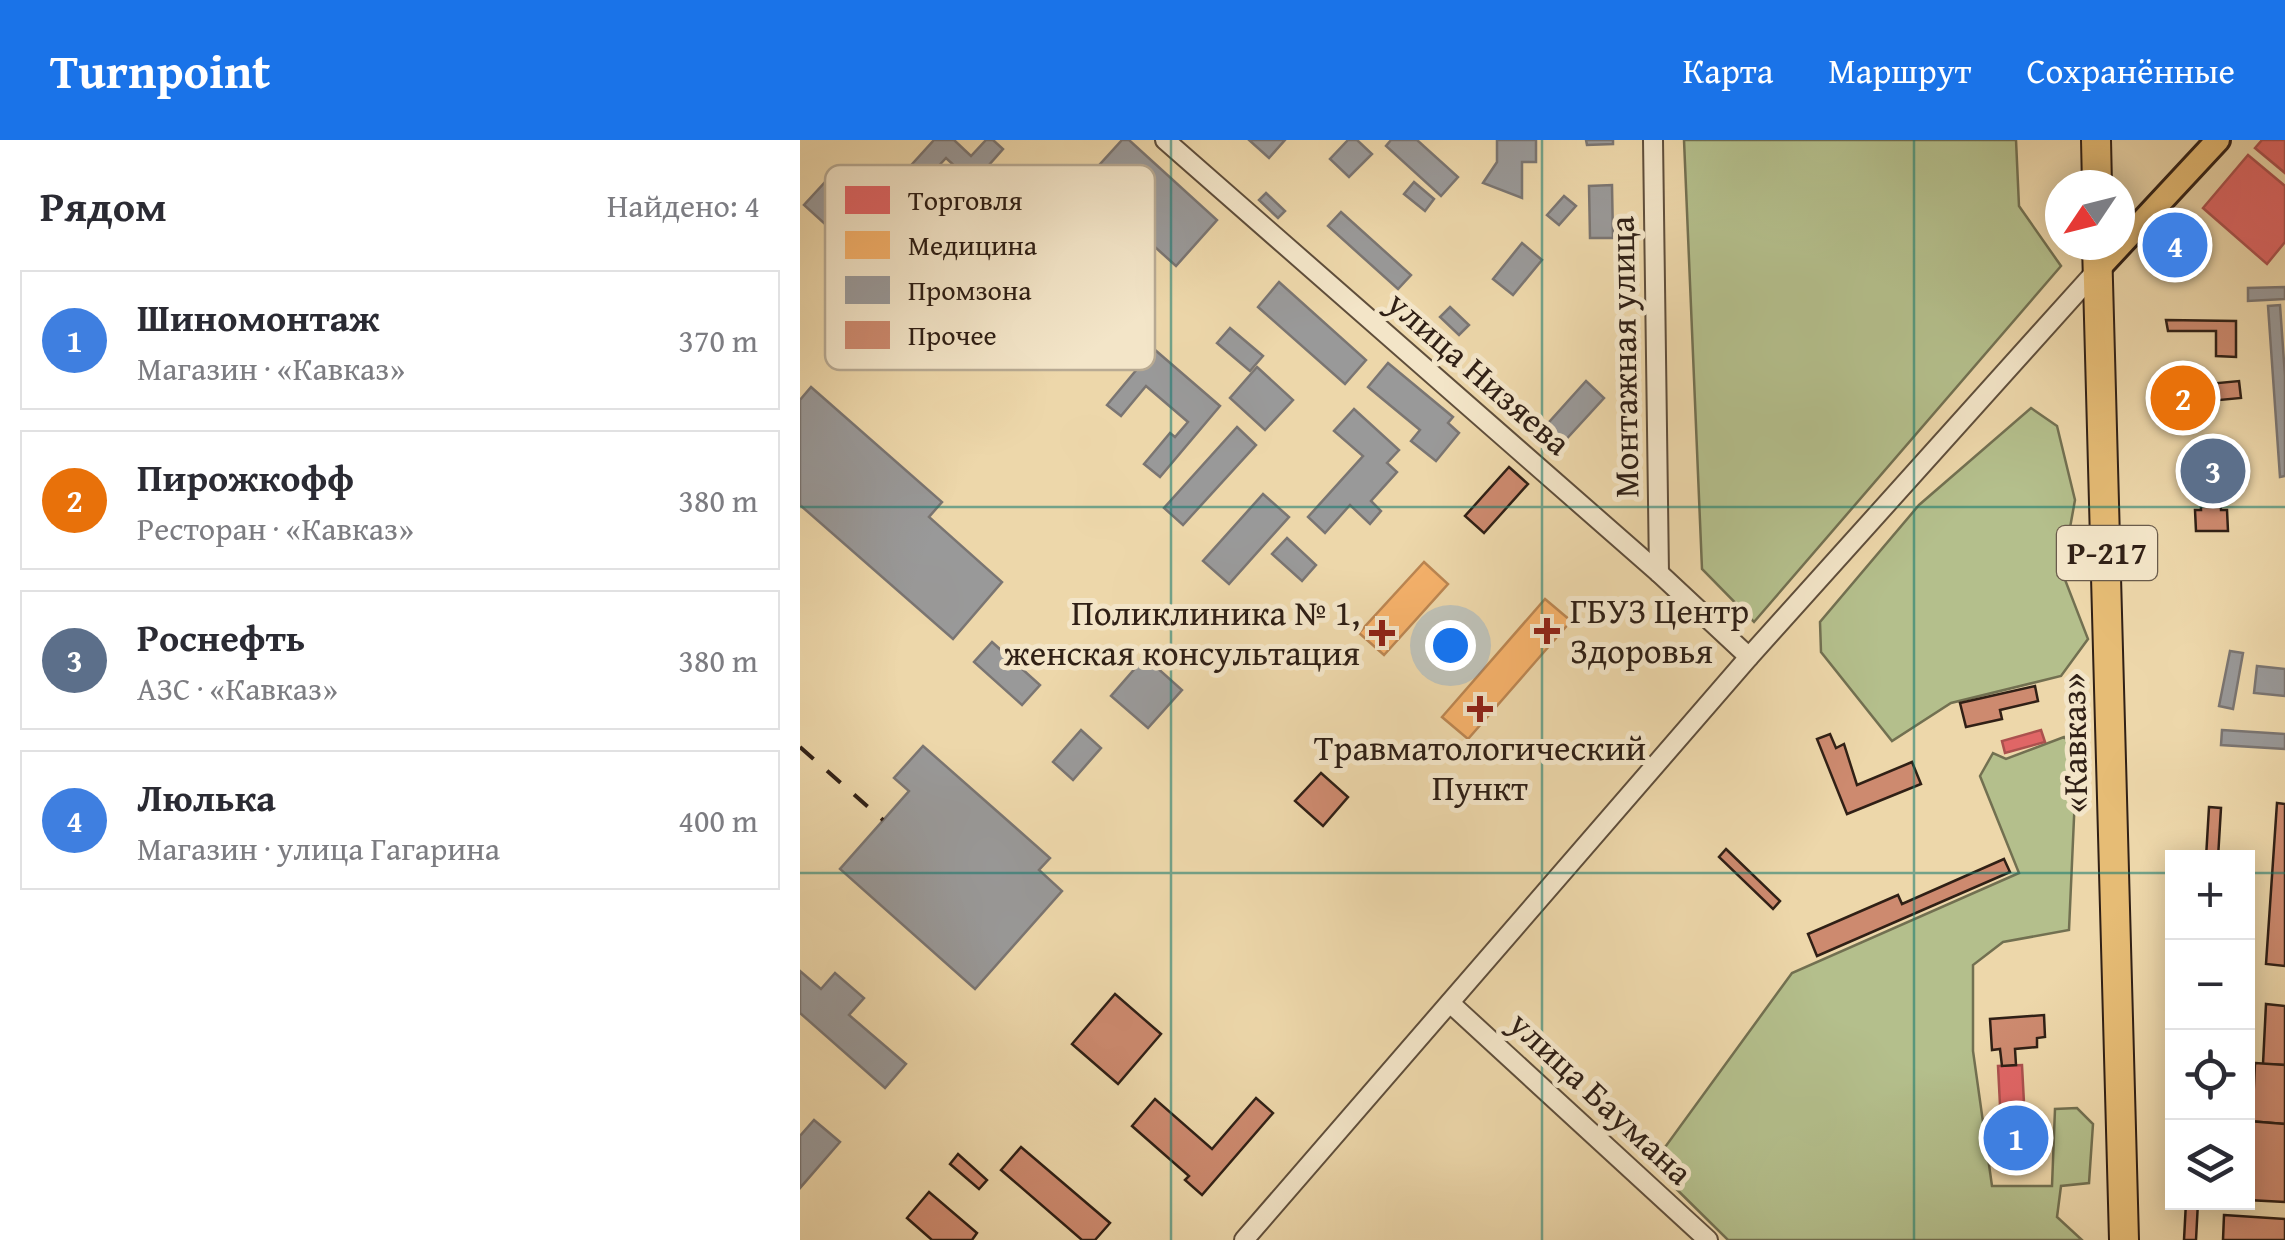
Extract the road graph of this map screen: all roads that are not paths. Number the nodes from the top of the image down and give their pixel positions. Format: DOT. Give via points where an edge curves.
graph roads {
  1 [pos="1165,140"];
  2 [pos="1653,140"];
  3 [pos="2096,140"];
  4 [pos="2197,140"];
  5 [pos="2218,140"];
  6 [pos="2097,170"];
  7 [pos="2135,220"];
  8 [pos="2135,220"];
  9 [pos="2094,260"];
  10 [pos="2097,260"];
  11 [pos="1659,573"];
  12 [pos="1749,656"];
  13 [pos="1450,1003"];
  14 [pos="1244,1240"];
  15 [pos="1708,1240"];
  16 [pos="2124,1240"];
  1 -- 11 [label="street, улица Низяева"];
  2 -- 11 [label="street, Монтажная улица"];
  3 -- 6 [label="highway"];
  4 -- 7 [label="main road"];
  5 -- 8 [label="main road"];
  9 -- 12 [label="street"];
  10 -- 16 [label="highway, «Кавказ» / Р-217"];
  11 -- 12 [label="street, улица Низяева"];
  12 -- 13 [label="street"];
  13 -- 14 [label="street"];
  13 -- 15 [label="street, улица Баумана"];
}
